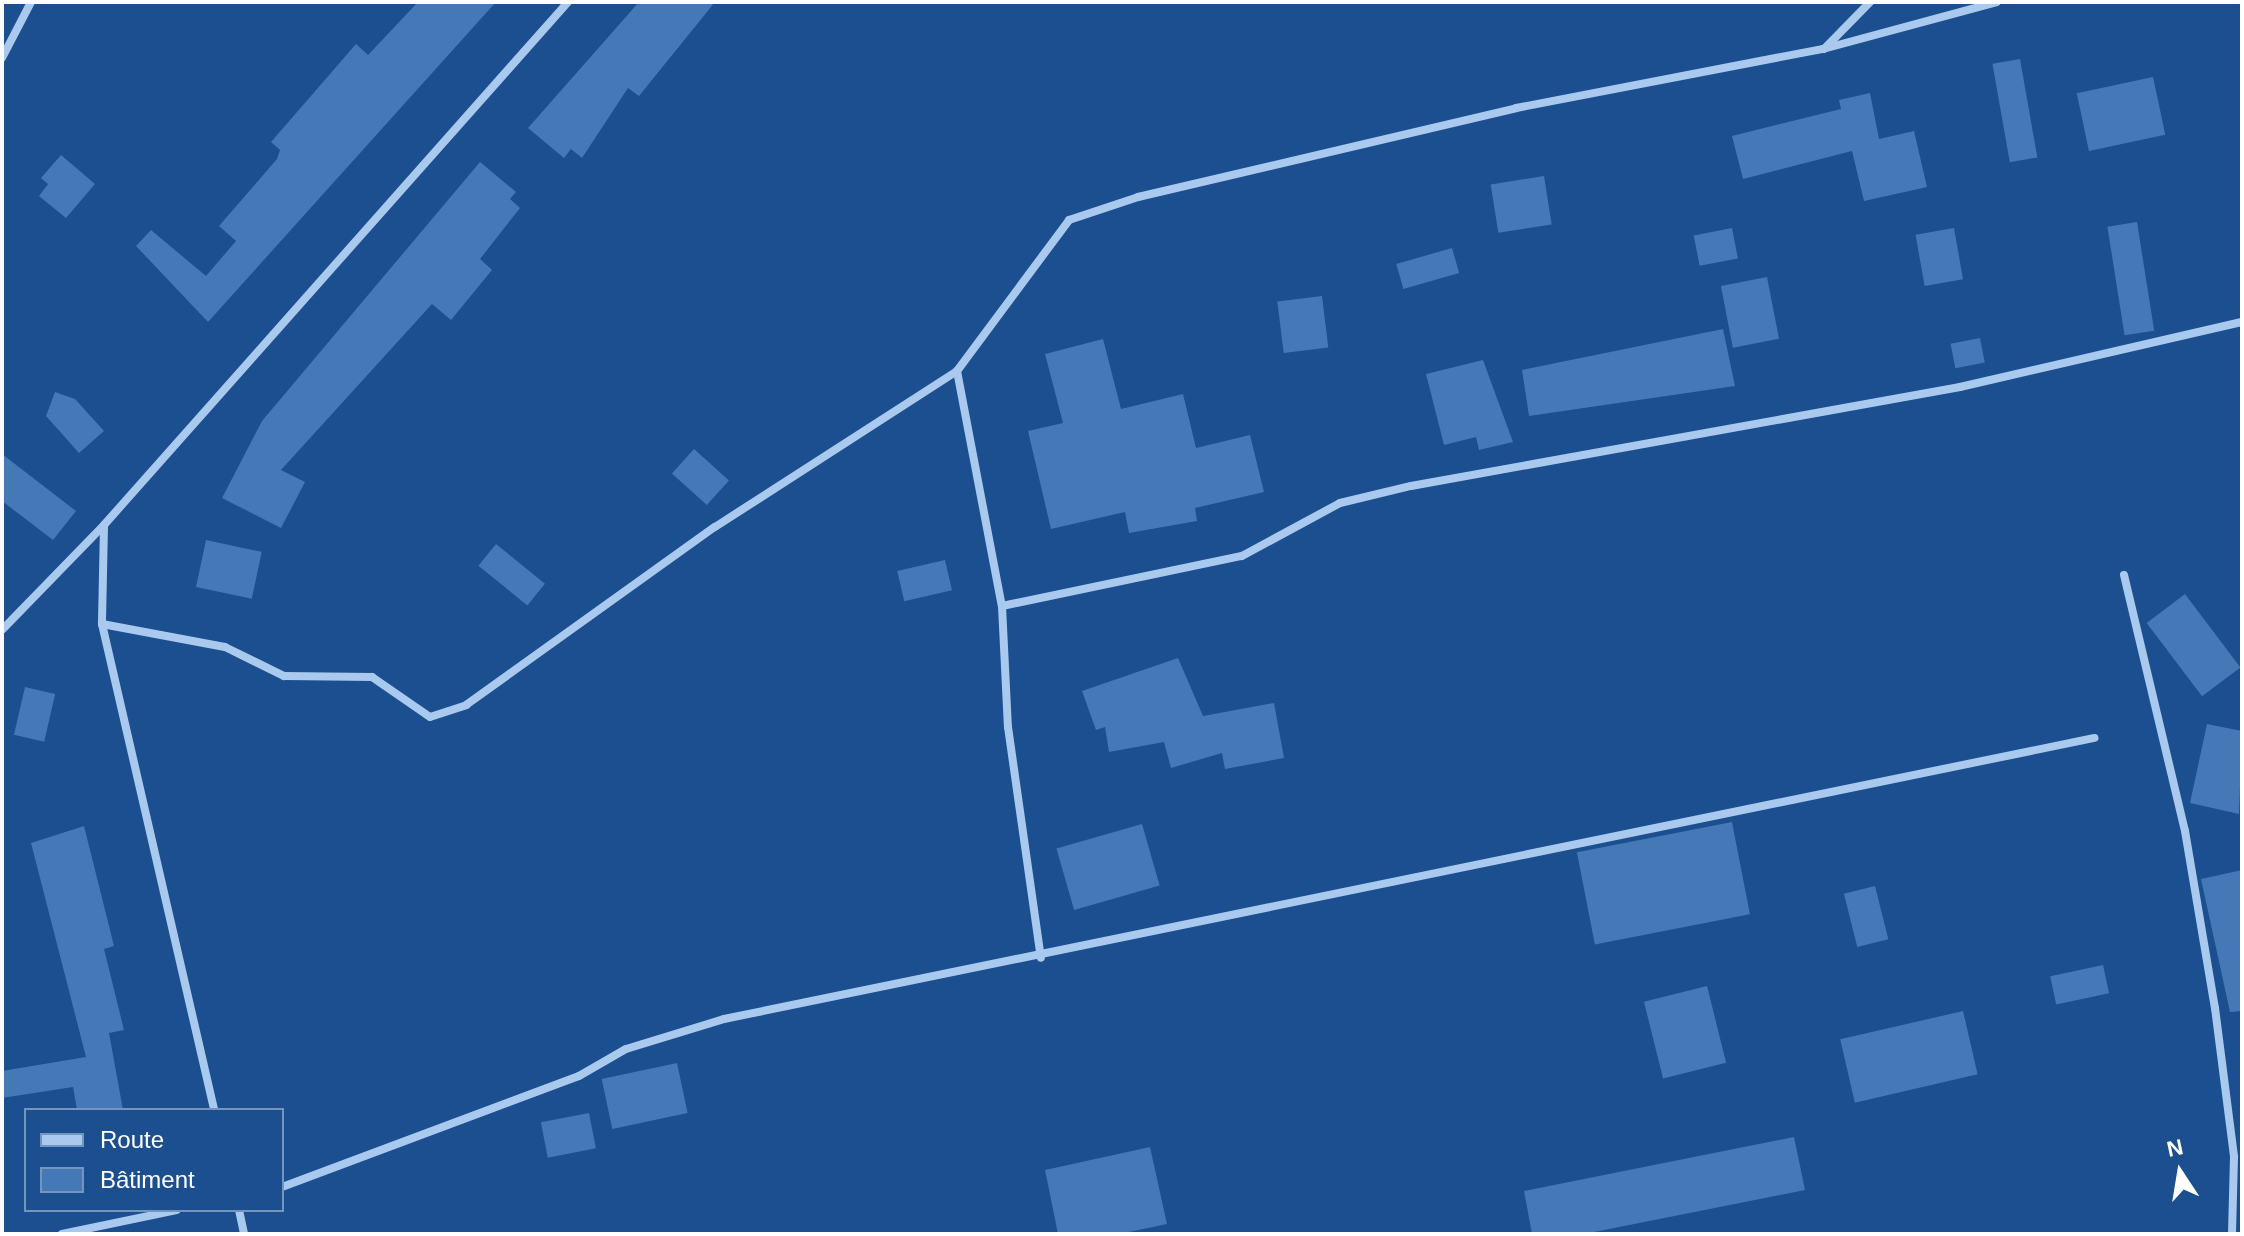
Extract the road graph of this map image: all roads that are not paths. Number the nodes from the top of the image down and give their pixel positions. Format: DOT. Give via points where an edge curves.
graph roads {
  1 [pos="31,2"];
  2 [pos="568,2"];
  3 [pos="1870,2"];
  4 [pos="1997,2"];
  5 [pos="1823,49"];
  6 [pos="2,58"];
  7 [pos="2242,322"];
  8 [pos="957,371"];
  9 [pos="104,525"];
  10 [pos="2124,575"];
  11 [pos="1002,606"];
  12 [pos="102,624"];
  13 [pos="2,630"];
  14 [pos="2094,738"];
  15 [pos="1041,958"];
  16 [pos="214,1108"];
  17 [pos="284,1186"];
  18 [pos="167,1212"];
  19 [pos="239,1212"];
  20 [pos="62,1234"];
  21 [pos="244,1234"];
  22 [pos="2232,1234"];
  1 -- 6 [label="street"];
  2 -- 9 [label="street"];
  3 -- 5 [label="street"];
  4 -- 5 [label="street"];
  5 -- 8 [label="street" via="1516,108 1138,197 1069,220"];
  7 -- 11 [label="street" via="1960,387 1411,486 1340,503 1242,556"];
  8 -- 11 [label="street"];
  8 -- 12 [label="street" via="715,527 466,705 430,717 372,677 284,676 225,647"];
  9 -- 12 [label="street"];
  9 -- 13 [label="street"];
  10 -- 22 [label="street" via="2185,831 2212,993 2234,1157"];
  11 -- 15 [label="street" via="1008,727"];
  12 -- 16 [label="street"];
  14 -- 15 [label="street"];
  15 -- 17 [label="street" via="724,1019 654,1040 521,1100"];
  18 -- 20 [label="street"];
  19 -- 21 [label="street"];
}
